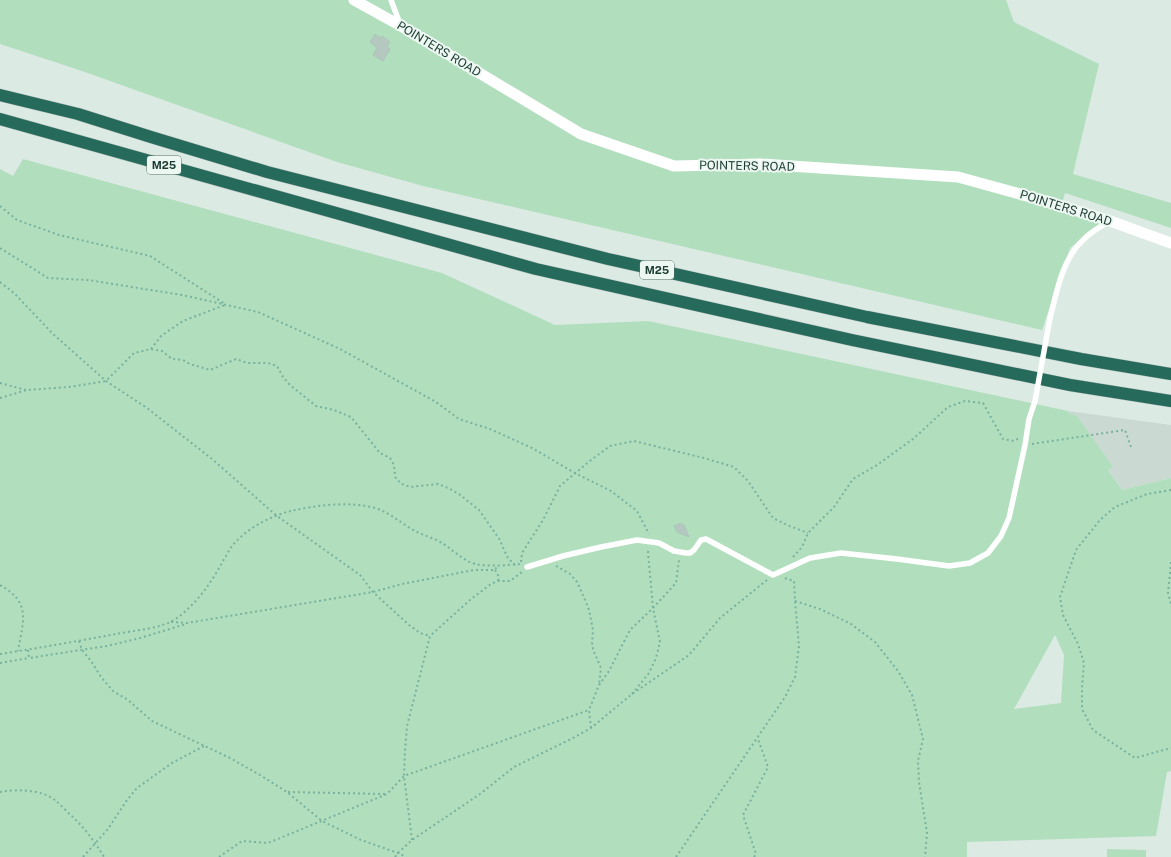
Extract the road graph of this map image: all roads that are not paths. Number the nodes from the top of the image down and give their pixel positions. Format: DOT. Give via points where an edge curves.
graph roads {
  1 [pos="354,0"];
  2 [pos="391,0"];
  3 [pos="401,26"];
  4 [pos="0,95"];
  5 [pos="0,119"];
  6 [pos="1110,220"];
  7 [pos="1171,243"];
  8 [pos="1171,374"];
  9 [pos="1171,401"];
  10 [pos="527,566"];
  1 -- 3 [label="street, POINTERS ROAD"];
  2 -- 3 [label="lane"];
  3 -- 6 [label="street, POINTERS ROAD" via="581,134 674,166 760,164 958,178"];
  4 -- 8 [label="highway, M25" via="78,114 267,172 608,259 868,317"];
  5 -- 9 [label="highway, M25" via="536,269 852,340 1070,385"];
  6 -- 7 [label="street, POINTERS ROAD"];
  6 -- 10 [label="lane, bridge" via="1083,240 1069,258 1058,287 1009,518 1001,536 988,553 970,563 949,566 841,553 810,558 773,576 706,539 701,540 690,553 637,540 601,546"];
}
